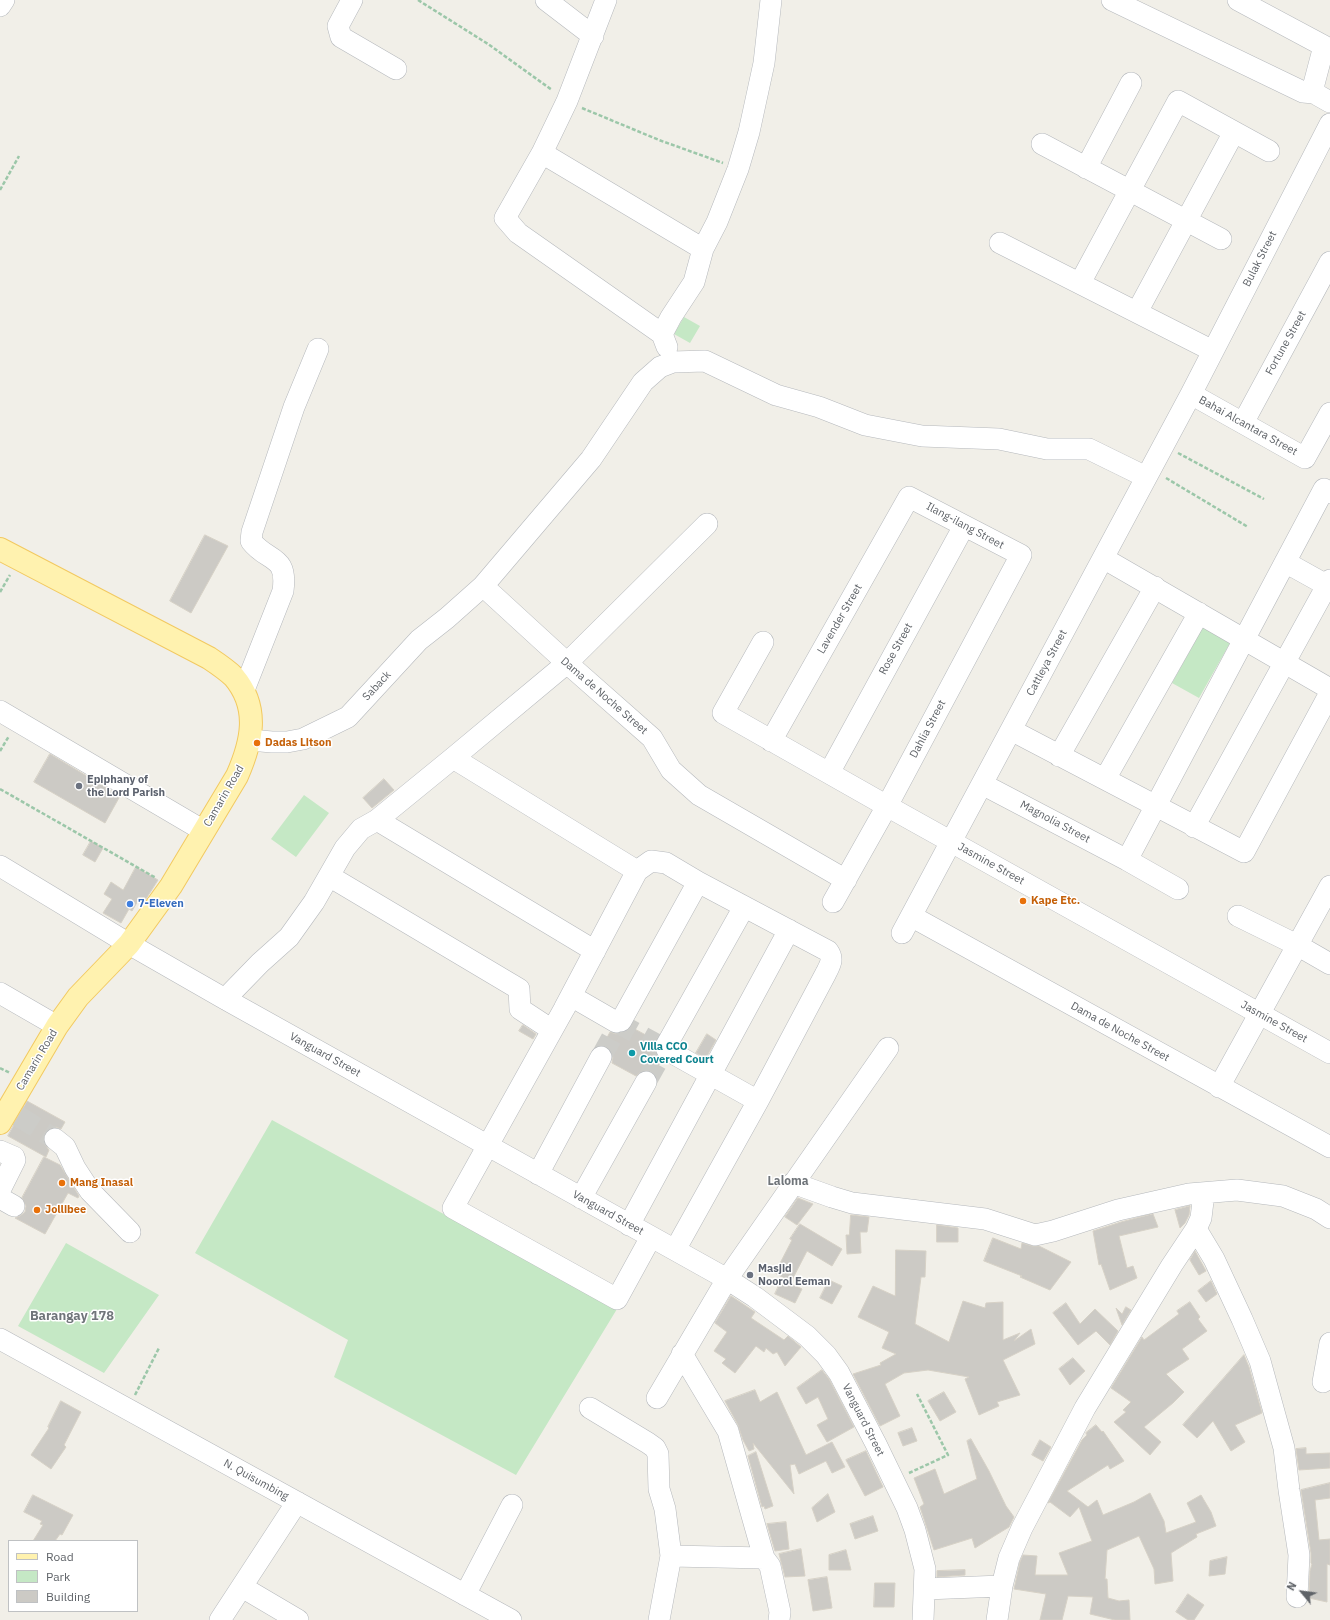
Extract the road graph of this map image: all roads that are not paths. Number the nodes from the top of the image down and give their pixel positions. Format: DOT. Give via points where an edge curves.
graph roads {
  1 [pos="4,0"];
  2 [pos="352,0"];
  3 [pos="546,0"];
  4 [pos="606,0"];
  5 [pos="771,0"];
  6 [pos="1112,0"];
  7 [pos="1238,0"];
  8 [pos="0,6"];
  9 [pos="593,36"];
  10 [pos="1327,40"];
  11 [pos="396,69"];
  12 [pos="1131,84"];
  13 [pos="1322,98"];
  14 [pos="1330,124"];
  15 [pos="1234,132"];
  16 [pos="1042,144"];
  17 [pos="1269,151"];
  18 [pos="542,153"];
  19 [pos="1086,168"];
  20 [pos="1130,191"];
  21 [pos="1186,221"];
  22 [pos="1221,239"];
  23 [pos="1000,243"];
  24 [pos="703,249"];
  25 [pos="1330,262"];
  26 [pos="1080,284"];
  27 [pos="1137,312"];
  28 [pos="662,334"];
  29 [pos="318,349"];
  30 [pos="1213,351"];
  31 [pos="674,362"];
  32 [pos="1191,394"];
  33 [pos="1243,423"];
  34 [pos="1328,423"];
  35 [pos="1148,473"];
  36 [pos="1330,493"];
  37 [pos="909,497"];
  38 [pos="707,524"];
  39 [pos="964,526"];
  40 [pos="0,549"];
  41 [pos="1021,555"];
  42 [pos="1103,558"];
  43 [pos="1285,562"];
  44 [pos="1329,584"];
  45 [pos="483,586"];
  46 [pos="1155,587"];
  47 [pos="1199,613"];
  48 [pos="1244,639"];
  49 [pos="763,642"];
  50 [pos="1285,662"];
  51 [pos="567,663"];
  52 [pos="1330,689"];
  53 [pos="244,690"];
  54 [pos="1330,693"];
  55 [pos="0,711"];
  56 [pos="1011,730"];
  57 [pos="250,740"];
  58 [pos="771,741"];
  59 [pos="1059,756"];
  60 [pos="453,758"];
  61 [pos="829,773"];
  62 [pos="1104,779"];
  63 [pos="982,784"];
  64 [pos="887,806"];
  65 [pos="1156,806"];
  66 [pos="377,820"];
  67 [pos="1194,827"];
  68 [pos="204,831"];
  69 [pos="951,841"];
  70 [pos="1127,860"];
  71 [pos="0,866"];
  72 [pos="637,871"];
  73 [pos="328,876"];
  74 [pos="846,880"];
  75 [pos="698,882"];
  76 [pos="1178,889"];
  77 [pos="1329,892"];
  78 [pos="833,902"];
  79 [pos="744,907"];
  80 [pos="1238,916"];
  81 [pos="907,924"];
  82 [pos="789,930"];
  83 [pos="130,944"];
  84 [pos="1297,945"];
  85 [pos="595,951"];
  86 [pos="1330,964"];
  87 [pos="0,993"];
  88 [pos="570,996"];
  89 [pos="225,999"];
  90 [pos="1258,1014"];
  91 [pos="57,1026"];
  92 [pos="552,1030"];
  93 [pos="888,1048"];
  94 [pos="1330,1053"];
  95 [pos="601,1057"];
  96 [pos="710,1075"];
  97 [pos="646,1082"];
  98 [pos="1219,1087"];
  99 [pos="758,1101"];
  100 [pos="9,1116"];
  101 [pos="55,1140"];
  102 [pos="487,1146"];
  103 [pos="1330,1147"];
  104 [pos="0,1151"];
  105 [pos="538,1174"];
  106 [pos="794,1183"];
  107 [pos="0,1190"];
  108 [pos="1204,1192"];
  109 [pos="581,1198"];
  110 [pos="1330,1218"];
  111 [pos="629,1225"];
  112 [pos="1196,1229"];
  113 [pos="130,1232"];
  114 [pos="651,1237"];
  115 [pos="676,1250"];
  116 [pos="727,1279"];
  117 [pos="0,1339"];
  118 [pos="1330,1343"];
  119 [pos="682,1354"];
  120 [pos="1323,1382"];
  121 [pos="657,1398"];
  122 [pos="590,1408"];
  123 [pos="297,1502"];
  124 [pos="512,1505"];
  125 [pos="671,1556"];
  126 [pos="764,1558"];
  127 [pos="1002,1586"];
  128 [pos="242,1587"];
  129 [pos="925,1589"];
  130 [pos="465,1595"];
  131 [pos="1297,1597"];
  132 [pos="220,1620"];
  133 [pos="298,1620"];
  134 [pos="511,1620"];
  135 [pos="659,1620"];
  136 [pos="779,1620"];
  137 [pos="923,1620"];
  138 [pos="997,1620"];
  1 -- 8 [label="street"];
  2 -- 11 [label="street" via="338,26 341,37"];
  3 -- 9 [label="street"];
  4 -- 9 [label="street"];
  5 -- 24 [label="street" via="764,64 749,132 738,169 717,222"];
  6 -- 13 [label="street" via="1303,92"];
  7 -- 10 [label="street"];
  9 -- 18 [label="street" via="567,101"];
  10 -- 13 [label="street" via="1314,84"];
  12 -- 19 [label="street"];
  14 -- 30 [label="street, Bulak Street"];
  15 -- 17 [label="street"];
  15 -- 20 [label="street" via="1178,101"];
  15 -- 21 [label="street"];
  16 -- 19 [label="street"];
  18 -- 24 [label="street"];
  18 -- 28 [label="street" via="505,218 518,233"];
  19 -- 20 [label="street"];
  20 -- 21 [label="street"];
  20 -- 26 [label="street"];
  21 -- 22 [label="street"];
  21 -- 27 [label="street"];
  23 -- 26 [label="street"];
  24 -- 28 [label="street" via="694,282"];
  25 -- 33 [label="street, Fortune Street"];
  26 -- 27 [label="street"];
  27 -- 30 [label="street"];
  28 -- 31 [label="street"];
  29 -- 53 [label="street" via="294,407 252,532 251,541 282,567 285,578 283,591"];
  30 -- 32 [label="street, Bulak Street"];
  31 -- 35 [label="street" via="705,361 776,394 865,425 922,436 999,439 1046,449 1089,449"];
  31 -- 45 [label="street, Saback" via="660,368 643,382 591,459"];
  32 -- 33 [label="street, Bahai Alcantara Street"];
  32 -- 35 [label="street, Cattleya Street"];
  33 -- 34 [label="street, Bahai Alcantara Street" via="1305,458"];
  35 -- 42 [label="street, Cattleya Street"];
  36 -- 43 [label="street" via="1324,490"];
  37 -- 39 [label="street, Ilang-ilang Street"];
  37 -- 58 [label="street, Lavender Street"];
  38 -- 51 [label="street"];
  39 -- 41 [label="street, Ilang-ilang Street"];
  39 -- 61 [label="street, Rose Street"];
  40 -- 53 [label="main road, Camarin Road" via="209,658 233,676"];
  41 -- 64 [label="street, Dahlia Street"];
  42 -- 46 [label="street"];
  42 -- 56 [label="street, Cattleya Street"];
  43 -- 44 [label="street"];
  43 -- 48 [label="street"];
  44 -- 50 [label="street"];
  45 -- 51 [label="street, Dama de Noche Street"];
  45 -- 57 [label="street, Saback" via="419,640 348,717 303,739 287,742"];
  46 -- 47 [label="street"];
  46 -- 59 [label="street"];
  47 -- 48 [label="street"];
  47 -- 62 [label="street"];
  48 -- 50 [label="street"];
  48 -- 65 [label="street"];
  49 -- 58 [label="street, Jasmine Street" via="723,713"];
  50 -- 52 [label="street"];
  50 -- 67 [label="street"];
  51 -- 60 [label="street"];
  51 -- 74 [label="street, Dama de Noche Street" via="652,738 671,770 699,795"];
  53 -- 57 [label="main road, Camarin Road" via="252,720"];
  54 -- 67 [label="street" via="1244,852"];
  55 -- 68 [label="street"];
  56 -- 59 [label="street"];
  56 -- 63 [label="street, Cattleya Street"];
  57 -- 68 [label="main road, Camarin Road" via="237,776"];
  58 -- 61 [label="street, Jasmine Street"];
  59 -- 62 [label="street"];
  60 -- 66 [label="street"];
  60 -- 72 [label="street"];
  61 -- 64 [label="street, Jasmine Street"];
  62 -- 65 [label="street"];
  63 -- 69 [label="street, Cattleya Street"];
  63 -- 70 [label="street, Magnolia Street"];
  64 -- 69 [label="street, Jasmine Street"];
  64 -- 74 [label="street, Dahlia Street"];
  65 -- 67 [label="street"];
  65 -- 70 [label="street"];
  66 -- 73 [label="street" via="361,830"];
  66 -- 85 [label="street"];
  68 -- 83 [label="main road, Camarin Road" via="171,886"];
  69 -- 81 [label="street, Cattleya Street"];
  69 -- 90 [label="street, Jasmine Street"];
  70 -- 76 [label="street, Magnolia Street"];
  71 -- 83 [label="street, Vanguard Street"];
  72 -- 75 [label="street" via="651,861 666,863"];
  72 -- 85 [label="street"];
  73 -- 89 [label="street" via="290,938 260,963"];
  73 -- 92 [label="street" via="519,989 520,1009"];
  74 -- 78 [label="street, Dahlia Street"];
  75 -- 79 [label="street"];
  75 -- 88 [label="street" via="618,1021"];
  77 -- 84 [label="street"];
  79 -- 82 [label="street"];
  79 -- 96 [label="street" via="667,1048"];
  80 -- 84 [label="street"];
  81 -- 98 [label="street, Dama de Noche Street"];
  82 -- 96 [label="street"];
  82 -- 99 [label="street" via="828,951 832,961"];
  83 -- 89 [label="street, Vanguard Street"];
  83 -- 91 [label="main road, Camarin Road" via="78,997"];
  84 -- 86 [label="street"];
  84 -- 90 [label="street"];
  85 -- 88 [label="street"];
  87 -- 91 [label="street"];
  88 -- 92 [label="street"];
  89 -- 102 [label="street, Vanguard Street"];
  90 -- 94 [label="street, Jasmine Street"];
  90 -- 98 [label="street"];
  91 -- 100 [label="main road, Camarin Road"];
  92 -- 102 [label="street"];
  93 -- 106 [label="street"];
  95 -- 105 [label="street"];
  96 -- 99 [label="street"];
  96 -- 111 [label="street"];
  97 -- 109 [label="street"];
  98 -- 103 [label="street, Dama de Noche Street"];
  99 -- 115 [label="street"];
  101 -- 113 [label="street" via="65,1147 74,1168 90,1190"];
  102 -- 105 [label="street, Vanguard Street"];
  102 -- 114 [label="street" via="453,1209 617,1299"];
  104 -- 107 [label="street" via="15,1160"];
  105 -- 109 [label="street, Vanguard Street"];
  106 -- 108 [label="street" via="852,1203 984,1219 1035,1235 1118,1210"];
  106 -- 116 [label="street"];
  108 -- 110 [label="street" via="1237,1190 1283,1196 1316,1209"];
  108 -- 112 [label="street" via="1201,1218"];
  109 -- 111 [label="street, Vanguard Street"];
  111 -- 114 [label="street, Vanguard Street"];
  112 -- 127 [label="street" via="1085,1408 1022,1528 1009,1558"];
  112 -- 131 [label="street" via="1217,1265 1260,1361 1284,1448 1299,1555"];
  114 -- 115 [label="street, Vanguard Street"];
  115 -- 116 [label="street, Vanguard Street"];
  116 -- 119 [label="street"];
  116 -- 129 [label="street, Vanguard Street" via="756,1297 807,1336 839,1373 907,1508 921,1551 925,1569"];
  117 -- 123 [label="street, N. Quisumbing"];
  118 -- 120 [label="street"];
  119 -- 121 [label="street"];
  119 -- 126 [label="street" via="728,1430"];
  122 -- 125 [label="street" via="648,1443 658,1454 660,1489"];
  123 -- 128 [label="street"];
  123 -- 130 [label="street, N. Quisumbing"];
  124 -- 130 [label="street"];
  125 -- 126 [label="street"];
  125 -- 135 [label="street"];
  126 -- 136 [label="street" via="770,1566 780,1612"];
  127 -- 129 [label="street"];
  127 -- 138 [label="street"];
  128 -- 132 [label="street"];
  128 -- 133 [label="street"];
  129 -- 137 [label="street, Vanguard Street"];
  130 -- 134 [label="street, N. Quisumbing"];
}
